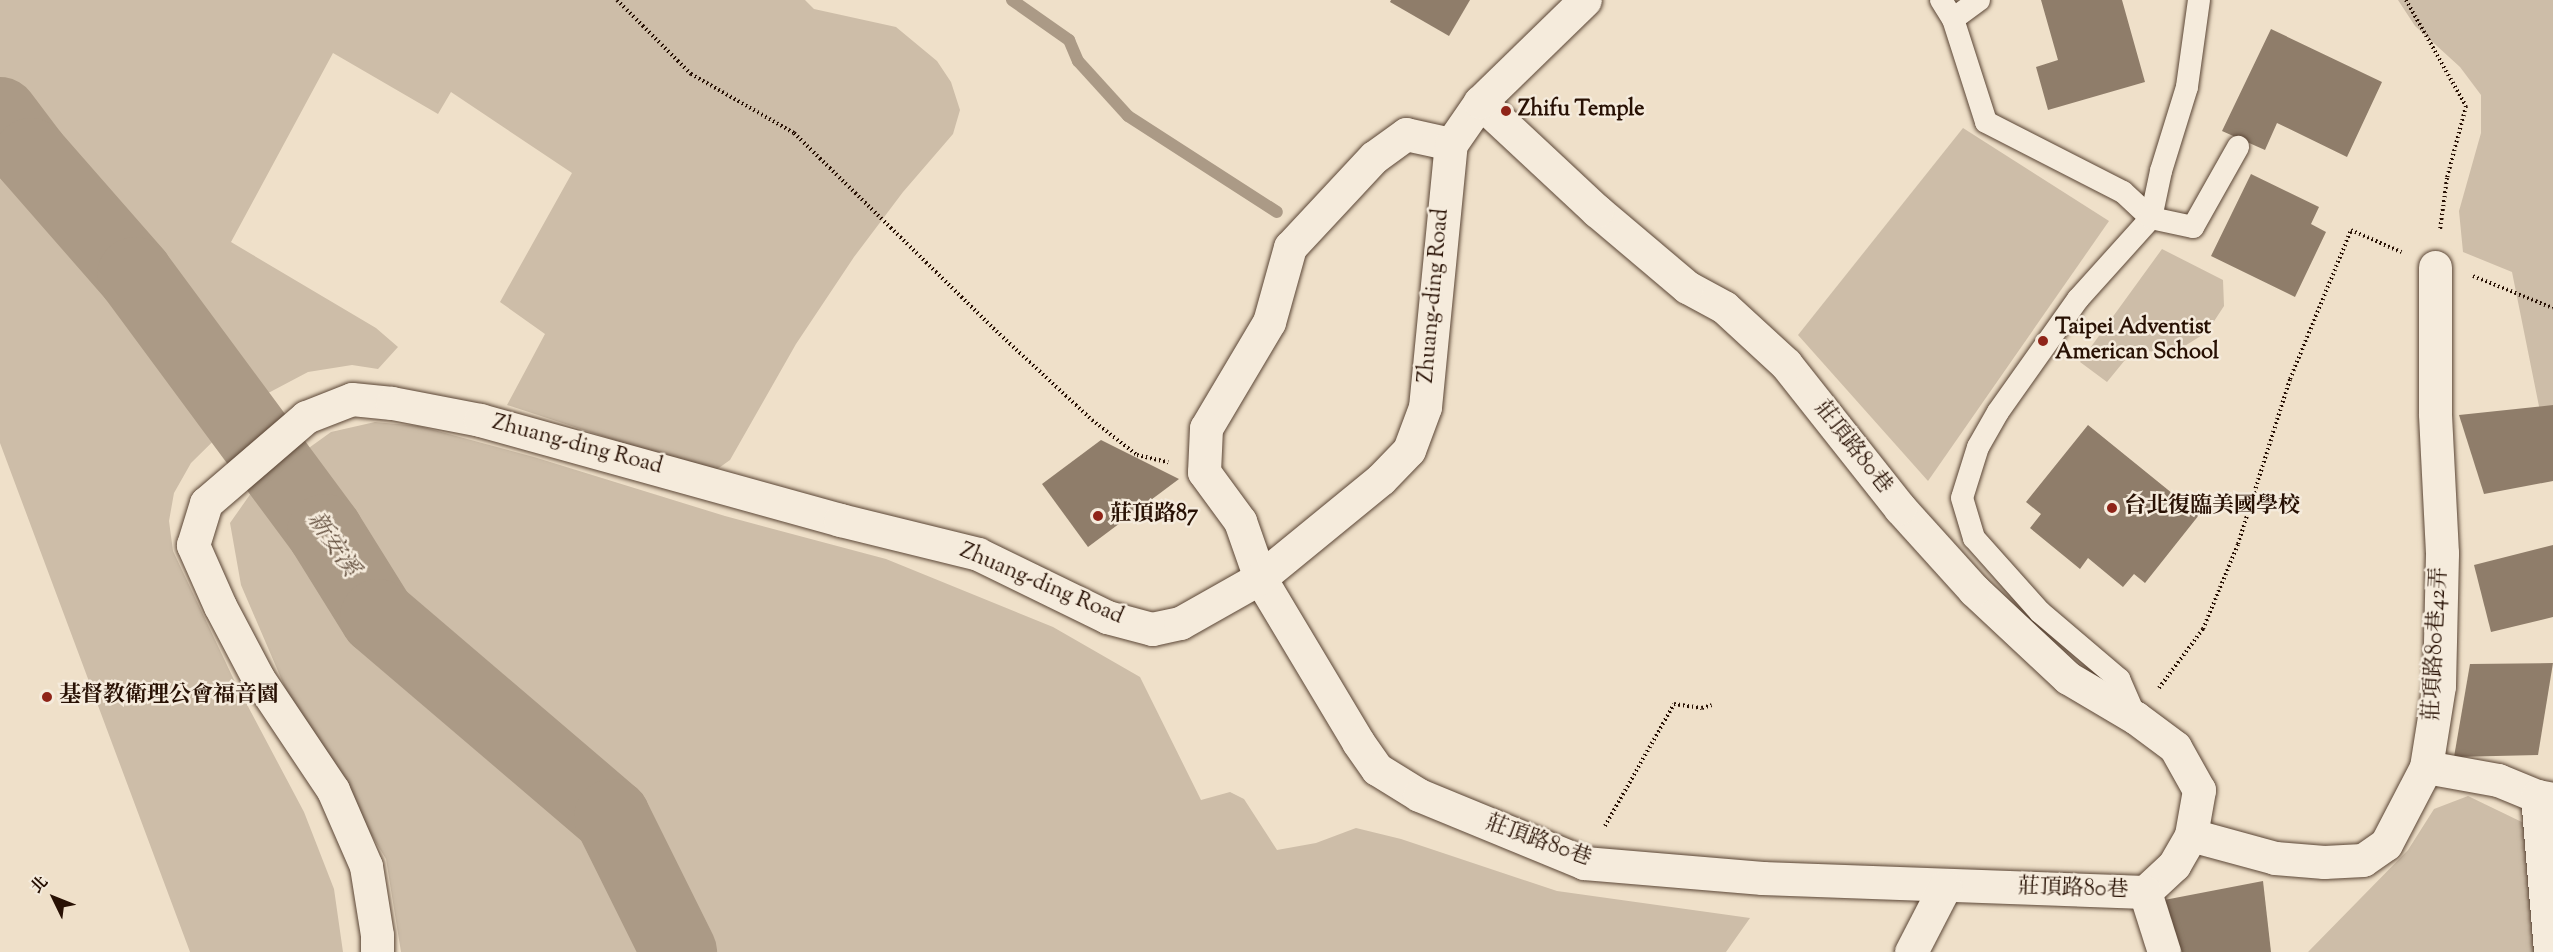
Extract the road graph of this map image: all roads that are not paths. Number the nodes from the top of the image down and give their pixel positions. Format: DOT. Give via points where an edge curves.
graph roads {
  1 [pos="1585,0"];
  2 [pos="1979,0"];
  3 [pos="2199,0"];
  4 [pos="1947,9"];
  5 [pos="1480,102"];
  6 [pos="1451,144"];
  7 [pos="2238,147"];
  8 [pos="2151,218"];
  9 [pos="2435,267"];
  10 [pos="1260,578"];
  11 [pos="2136,718"];
  12 [pos="2426,767"];
  13 [pos="2545,798"];
  14 [pos="2190,835"];
  15 [pos="1945,886"];
  16 [pos="2145,892"];
  17 [pos="2550,950"];
  18 [pos="377,952"];
  19 [pos="1911,952"];
  20 [pos="2164,952"];
  1 -- 5 [label="street, Zhuang-ding Road"];
  2 -- 4 [label="lane"];
  3 -- 8 [label="lane" via="2187,87"];
  4 -- 8 [label="lane" via="1986,122 2123,192"];
  5 -- 6 [label="street, Zhuang-ding Road"];
  5 -- 11 [label="street, 莊頂路80巷" via="1597,211 1688,287 1724,307 1786,364 1900,508 1974,590 2068,678"];
  6 -- 10 [label="street, Zhuang-ding Road" via="1425,407 1410,450 1381,480"];
  6 -- 10 [label="street, 莊頂路80巷" via="1406,134 1374,157 1290,247 1269,322 1206,428 1204,472 1240,521"];
  7 -- 8 [label="lane" via="2193,227"];
  8 -- 11 [label="lane" via="2078,299 1998,412 1978,447 1962,498 1974,538 2040,612 2120,679"];
  9 -- 12 [label="street, 莊項路80巷42弄" via="2434,413 2442,553 2439,686"];
  10 -- 15 [label="street, 莊頂路80巷" via="1377,769 1419,795 1584,863 1762,878"];
  10 -- 18 [label="street, Zhuang-ding Road" via="1180,622 1152,629 1107,617 978,554 840,520 480,420 352,399 306,417 206,503 193,545 258,678 333,790 366,866"];
  11 -- 14 [label="street, 莊頂路80巷" via="2175,747 2199,790"];
  12 -- 13 [label="street" via="2498,780"];
  12 -- 14 [label="street, 莊項路80巷42弄" via="2386,844 2363,860 2275,858"];
  13 -- 17 [label="street"];
  14 -- 16 [label="street, 莊頂路80巷" via="2174,865"];
  15 -- 16 [label="street, 莊頂路80巷"];
  15 -- 19 [label="street"];
  16 -- 20 [label="street"];
}
